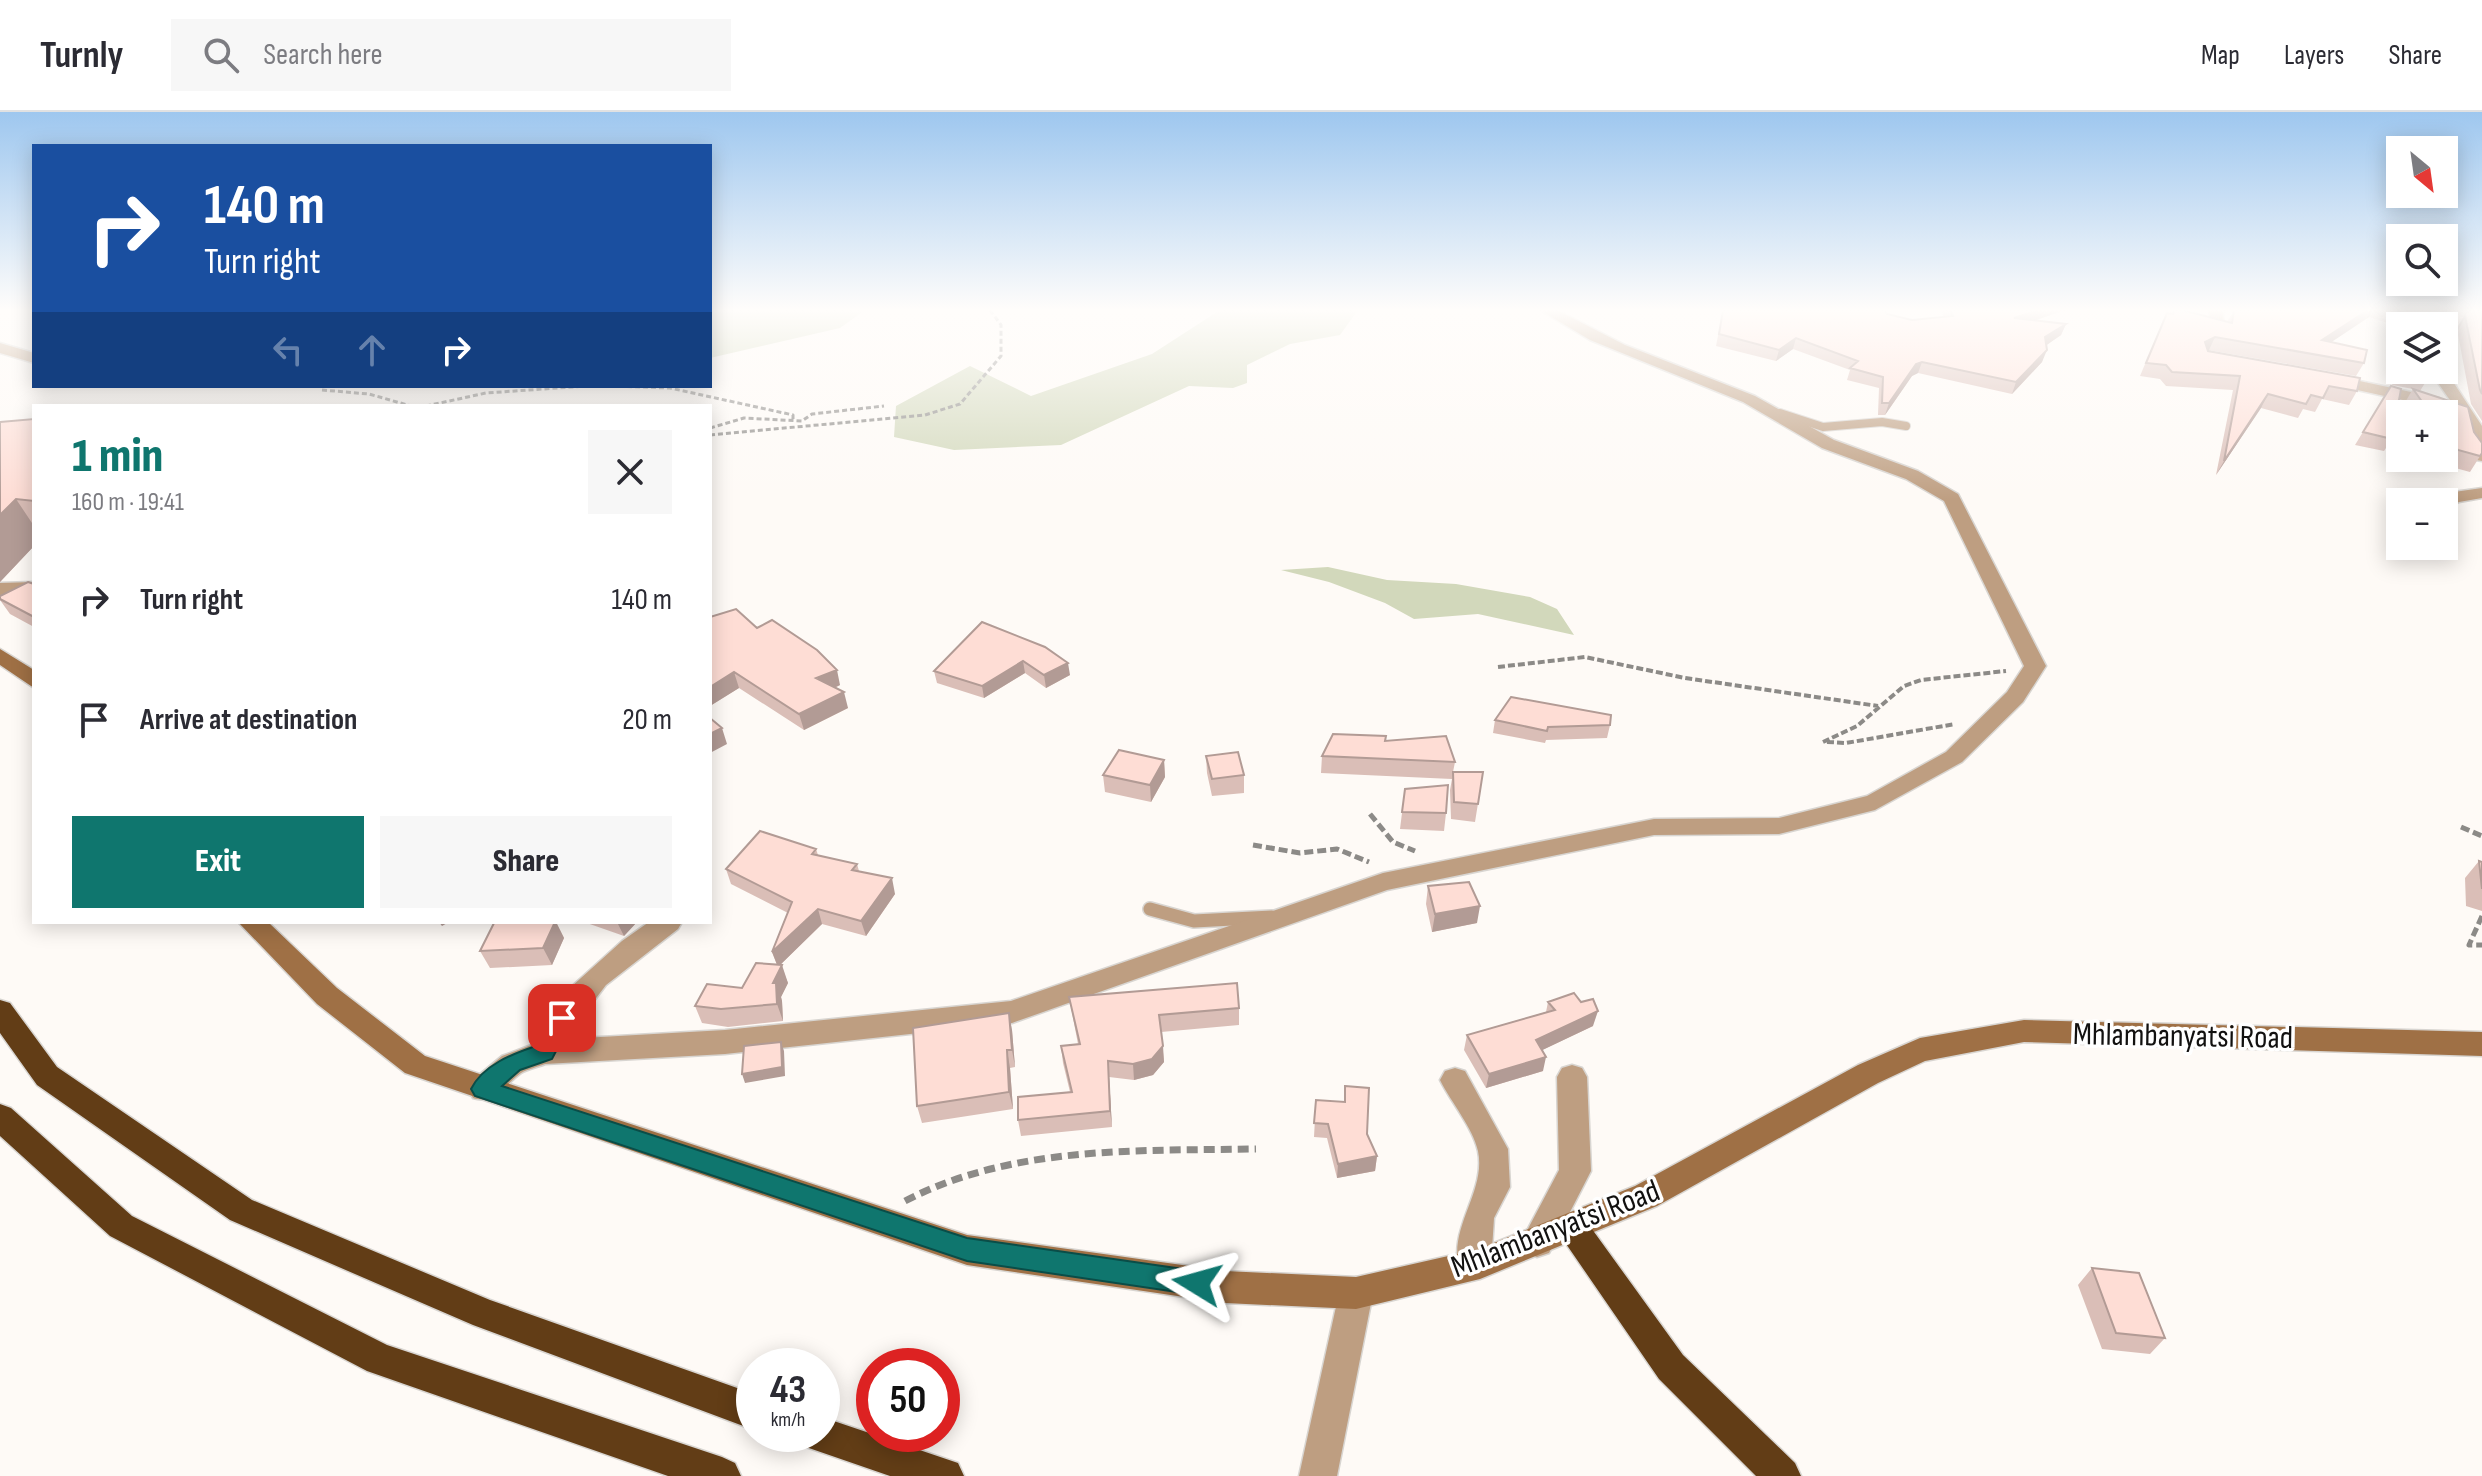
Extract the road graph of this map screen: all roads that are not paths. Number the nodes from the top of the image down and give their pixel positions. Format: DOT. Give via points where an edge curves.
graph roads {
  1 [pos="1685,374"];
  2 [pos="2306,376"];
  3 [pos="2447,384"];
  4 [pos="2465,410"];
  5 [pos="1773,411"];
  6 [pos="1906,426"];
  7 [pos="2482,456"];
  8 [pos="2482,493"];
  9 [pos="2458,496"];
  10 [pos="32,588"];
  11 [pos="0,589"];
  12 [pos="0,655"];
  13 [pos="32,679"];
  14 [pos="1150,909"];
  15 [pos="1279,917"];
  16 [pos="253,924"];
  17 [pos="666,924"];
  18 [pos="0,1011"];
  19 [pos="2482,1044"];
  20 [pos="544,1052"];
  21 [pos="1572,1077"];
  22 [pos="1455,1080"];
  23 [pos="483,1089"];
  24 [pos="0,1117"];
  25 [pos="1573,1228"];
  26 [pos="1537,1242"];
  27 [pos="1474,1265"];
  28 [pos="1356,1293"];
  29 [pos="736,1405"];
  30 [pos="840,1441"];
  31 [pos="1322,1462"];
  32 [pos="722,1476"];
  33 [pos="945,1476"];
  34 [pos="1782,1476"];
  1 -- 5 [label="street"];
  2 -- 4 [label="street"];
  3 -- 4 [label="street"];
  4 -- 7 [label="street"];
  5 -- 6 [label="lane" via="1823,427 1882,422"];
  5 -- 15 [label="street" via="1807,434 1905,470 1952,498 2035,666 2015,697 1954,757 1875,802 1779,826 1654,827 1403,878"];
  8 -- 9 [label="street"];
  10 -- 11 [label="street"];
  12 -- 13 [label="main road"];
  14 -- 15 [label="lane" via="1164,918 1198,921"];
  15 -- 20 [label="street" via="1012,1012 725,1042"];
  16 -- 23 [label="main road, Mhlambanyatsi Road" via="327,996 415,1065"];
  17 -- 20 [label="street" via="594,979 562,1018"];
  18 -- 29 [label="highway" via="47,1076 241,1210 485,1314"];
  19 -- 25 [label="main road, Mhlambanyatsi Road" via="2024,1031 1920,1050 1646,1196"];
  20 -- 23 [label="street" via="512,1064"];
  21 -- 26 [label="street" via="1575,1171"];
  22 -- 27 [label="street" via="1493,1149 1494,1187 1478,1217"];
  23 -- 28 [label="main road, Mhlambanyatsi Road" via="967,1250 1225,1287"];
  24 -- 32 [label="highway" via="121,1226 379,1359"];
  25 -- 26 [label="main road, Mhlambanyatsi Road"];
  25 -- 34 [label="highway" via="1671,1367"];
  26 -- 27 [label="main road, Mhlambanyatsi Road"];
  27 -- 28 [label="main road, Mhlambanyatsi Road"];
  28 -- 31 [label="street"];
  30 -- 33 [label="highway"];
}
